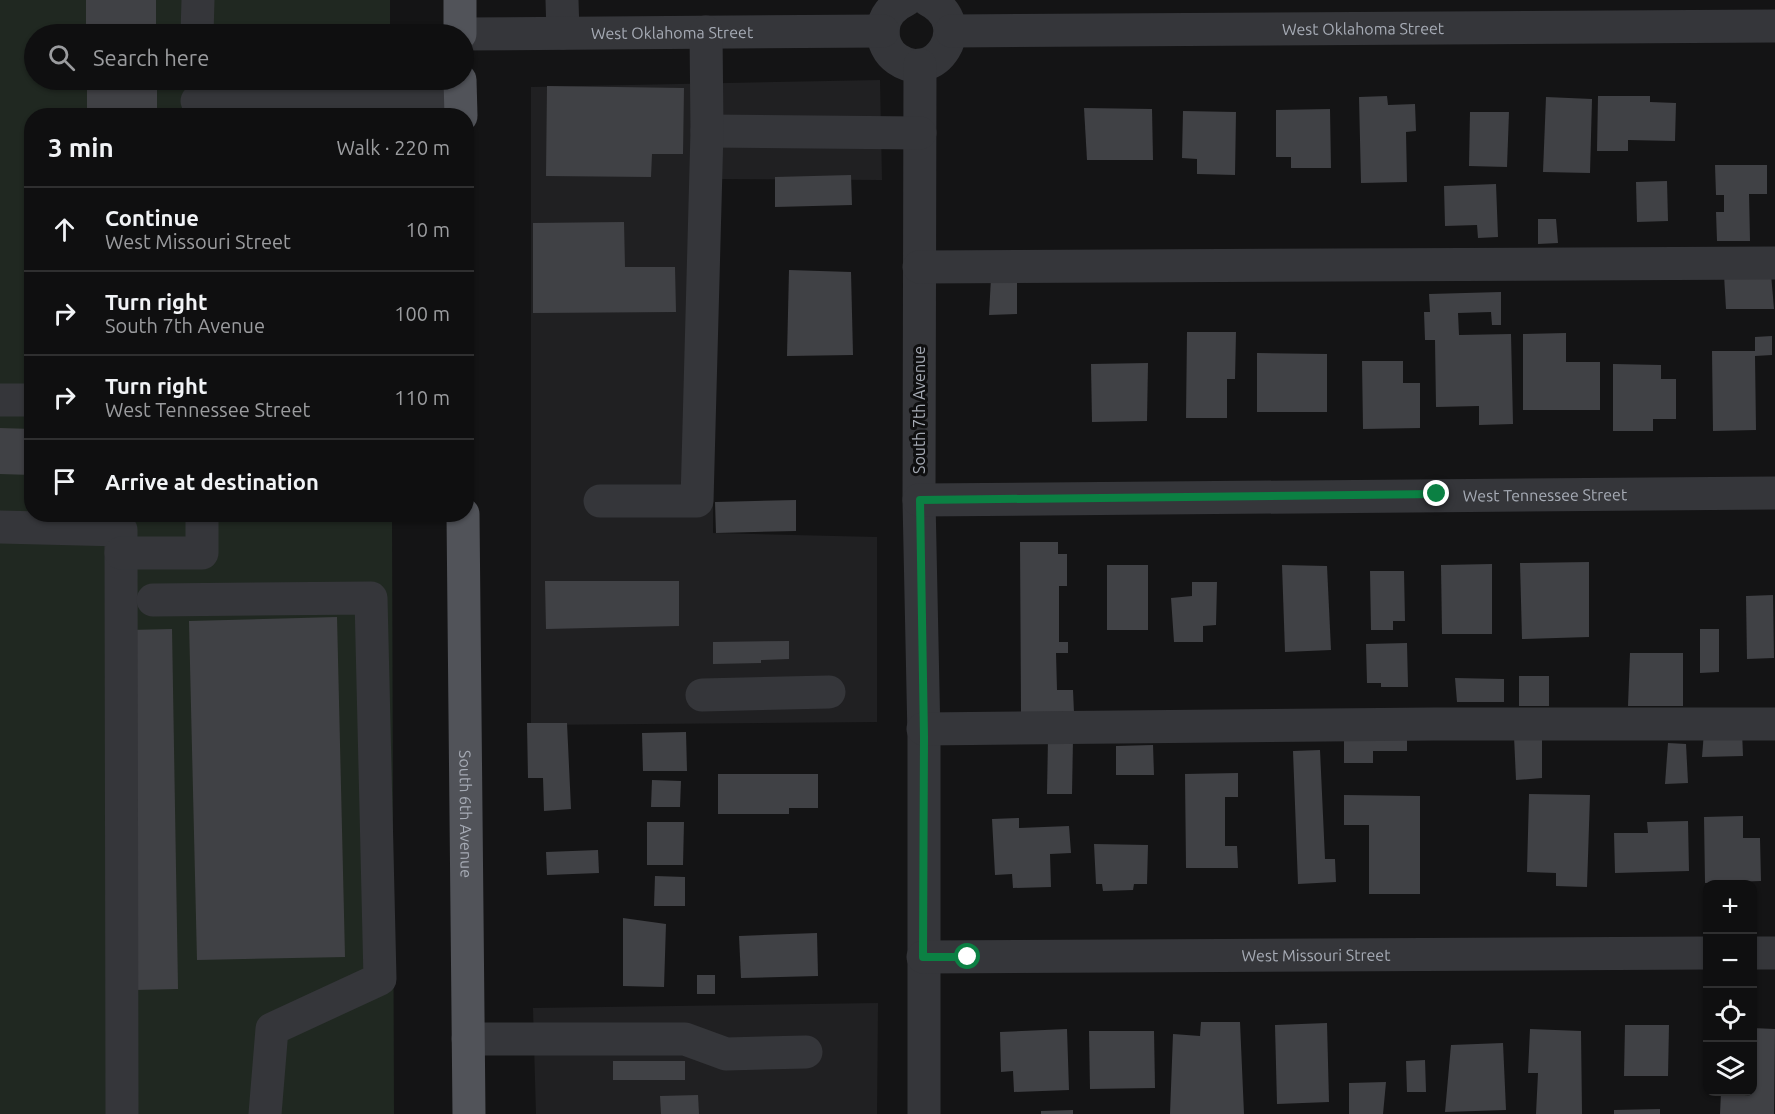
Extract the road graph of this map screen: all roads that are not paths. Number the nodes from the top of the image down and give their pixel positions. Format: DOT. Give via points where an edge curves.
graph roads {
  1 [pos="198,0"];
  2 [pos="460,0"];
  3 [pos="562,0"];
  4 [pos="906,0"];
  5 [pos="928,0"];
  6 [pos="197,24"];
  7 [pos="460,24"];
  8 [pos="1775,26"];
  9 [pos="883,31"];
  10 [pos="951,31"];
  11 [pos="706,32"];
  12 [pos="563,33"];
  13 [pos="474,34"];
  14 [pos="920,65"];
  15 [pos="460,97"];
  16 [pos="197,99"];
  17 [pos="707,131"];
  18 [pos="920,133"];
  19 [pos="1775,262"];
  20 [pos="920,267"];
  21 [pos="0,400"];
  22 [pos="24,400"];
  23 [pos="1775,493"];
  24 [pos="920,500"];
  25 [pos="600,501"];
  26 [pos="202,522"];
  27 [pos="463,522"];
  28 [pos="0,527"];
  29 [pos="121,532"];
  30 [pos="153,600"];
  31 [pos="829,692"];
  32 [pos="702,695"];
  33 [pos="1775,724"];
  34 [pos="923,729"];
  35 [pos="1703,953"];
  36 [pos="1757,953"];
  37 [pos="1775,953"];
  38 [pos="923,957"];
  39 [pos="468,1039"];
  40 [pos="806,1052"];
  41 [pos="122,1114"];
  42 [pos="265,1114"];
  43 [pos="469,1114"];
  44 [pos="924,1114"];
  1 -- 6 [label="street"];
  2 -- 7 [label="main road"];
  3 -- 12 [label="street"];
  4 -- 9 [label="street" via="888,14"];
  5 -- 10 [label="street" via="944,12"];
  8 -- 10 [label="street, West Oklahoma Street"];
  9 -- 11 [label="street, West Oklahoma Street"];
  9 -- 14 [label="street" via="894,56 902,62"];
  10 -- 14 [label="street" via="939,57"];
  11 -- 12 [label="street, West Oklahoma Street"];
  11 -- 17 [label="street"];
  12 -- 13 [label="street, West Oklahoma Street"];
  14 -- 18 [label="street, South 7th Avenue"];
  15 -- 16 [label="street"];
  17 -- 18 [label="street"];
  17 -- 25 [label="street" via="697,501"];
  18 -- 20 [label="street, South 7th Avenue"];
  19 -- 20 [label="street"];
  20 -- 24 [label="street, South 7th Avenue"];
  21 -- 22 [label="street"];
  23 -- 24 [label="street, West Tennessee Street"];
  24 -- 34 [label="street, South 7th Avenue"];
  26 -- 29 [label="street" via="202,553"];
  27 -- 39 [label="main road, South 6th Avenue"];
  28 -- 29 [label="street"];
  29 -- 41 [label="street"];
  30 -- 42 [label="street" via="371,597 380,979 272,1029"];
  31 -- 32 [label="street"];
  33 -- 34 [label="street"];
  34 -- 38 [label="street, South 7th Avenue"];
  35 -- 38 [label="street, West Missouri Street"];
  36 -- 37 [label="street"];
  38 -- 44 [label="street, South 7th Avenue"];
  39 -- 40 [label="street" via="686,1039 726,1054"];
  39 -- 43 [label="main road, South 6th Avenue"];
}
